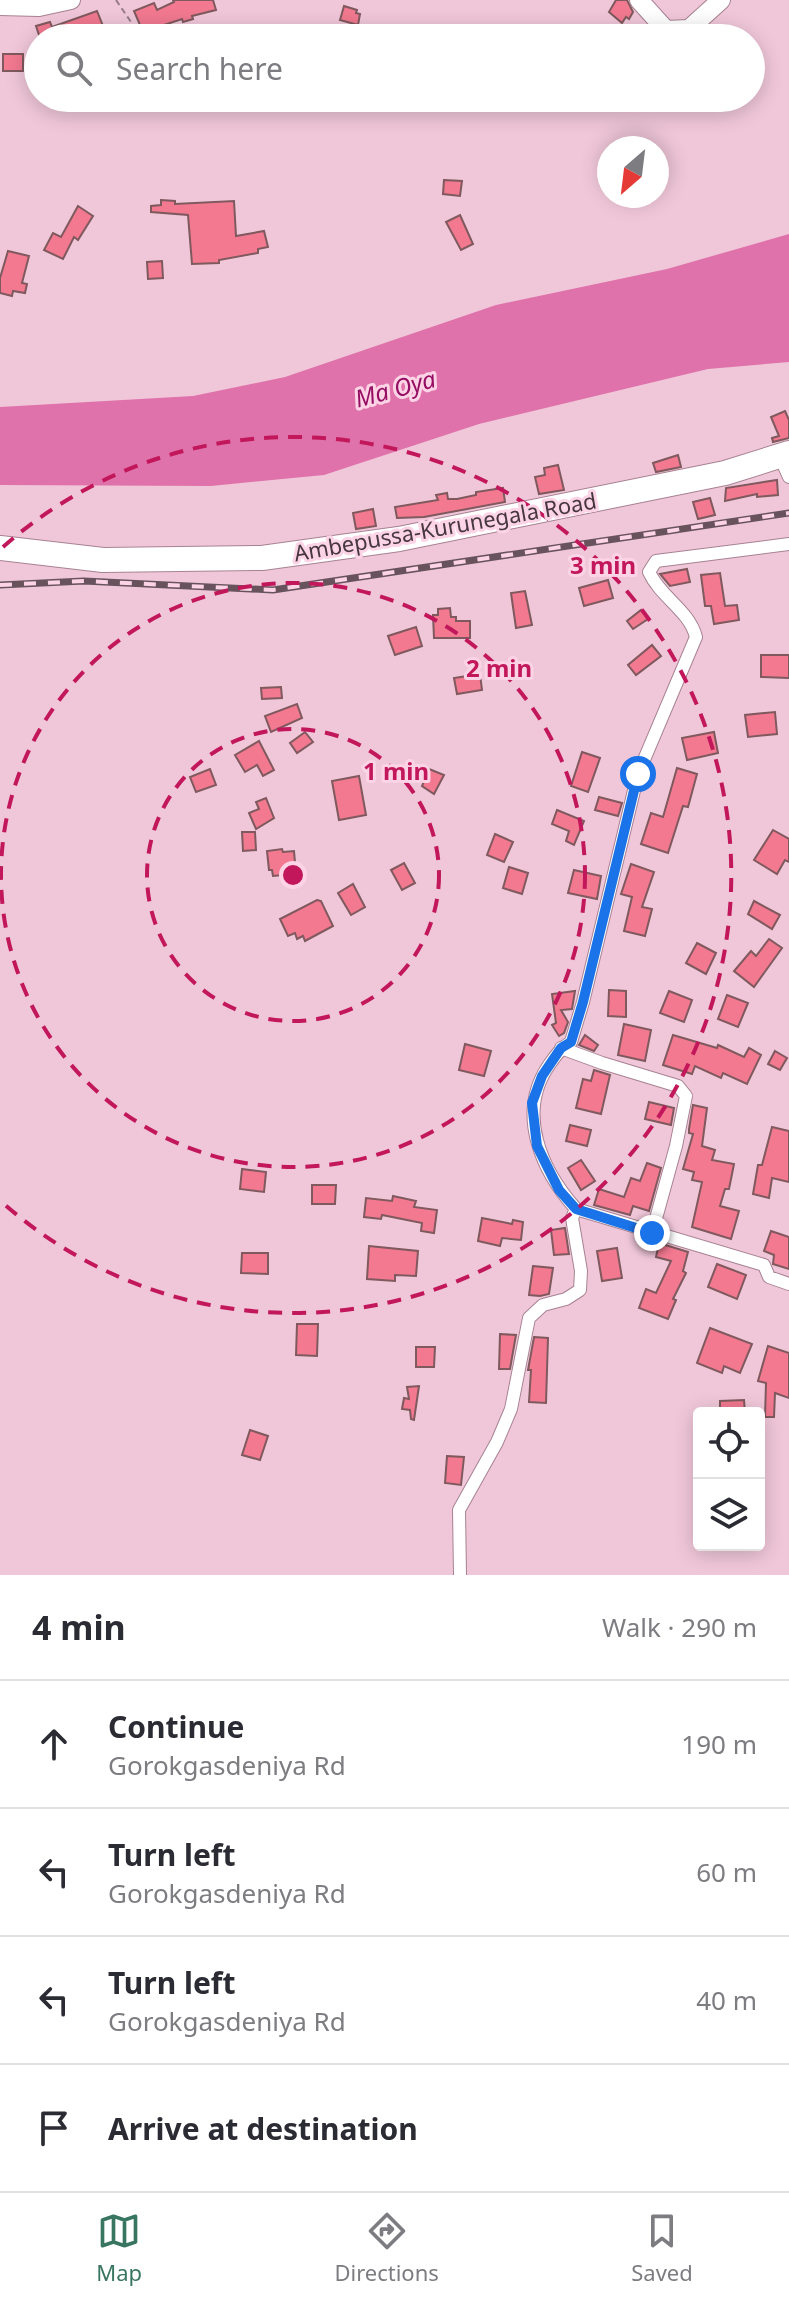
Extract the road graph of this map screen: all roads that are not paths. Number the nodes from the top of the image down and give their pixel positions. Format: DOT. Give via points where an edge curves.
graph roads {
  1 [pos="71,0"];
  2 [pos="639,0"];
  3 [pos="721,0"];
  4 [pos="0,6"];
  5 [pos="661,24"];
  6 [pos="695,24"];
  7 [pos="786,462"];
  8 [pos="789,544"];
  9 [pos="0,548"];
  10 [pos="561,1048"];
  11 [pos="576,1209"];
  12 [pos="652,1233"];
  13 [pos="789,1284"];
  14 [pos="460,1575"];
  1 -- 4 [label="street" via="39,7"];
  2 -- 5 [label="street"];
  3 -- 6 [label="street"];
  7 -- 9 [label="highway, Ambepussa-Kurunegala Road" via="399,539 262,558 103,560"];
  8 -- 10 [label="street" via="656,561 649,572 654,584 692,622 696,637 638,774 583,1002 571,1042"];
  10 -- 11 [label="street" via="532,1103 537,1146 559,1190"];
  10 -- 12 [label="street" via="678,1086 686,1096"];
  11 -- 12 [label="street"];
  11 -- 14 [label="street" via="572,1218 580,1290 543,1305 529,1318 511,1409 459,1510"];
  12 -- 13 [label="street" via="764,1265 769,1277"];
}
